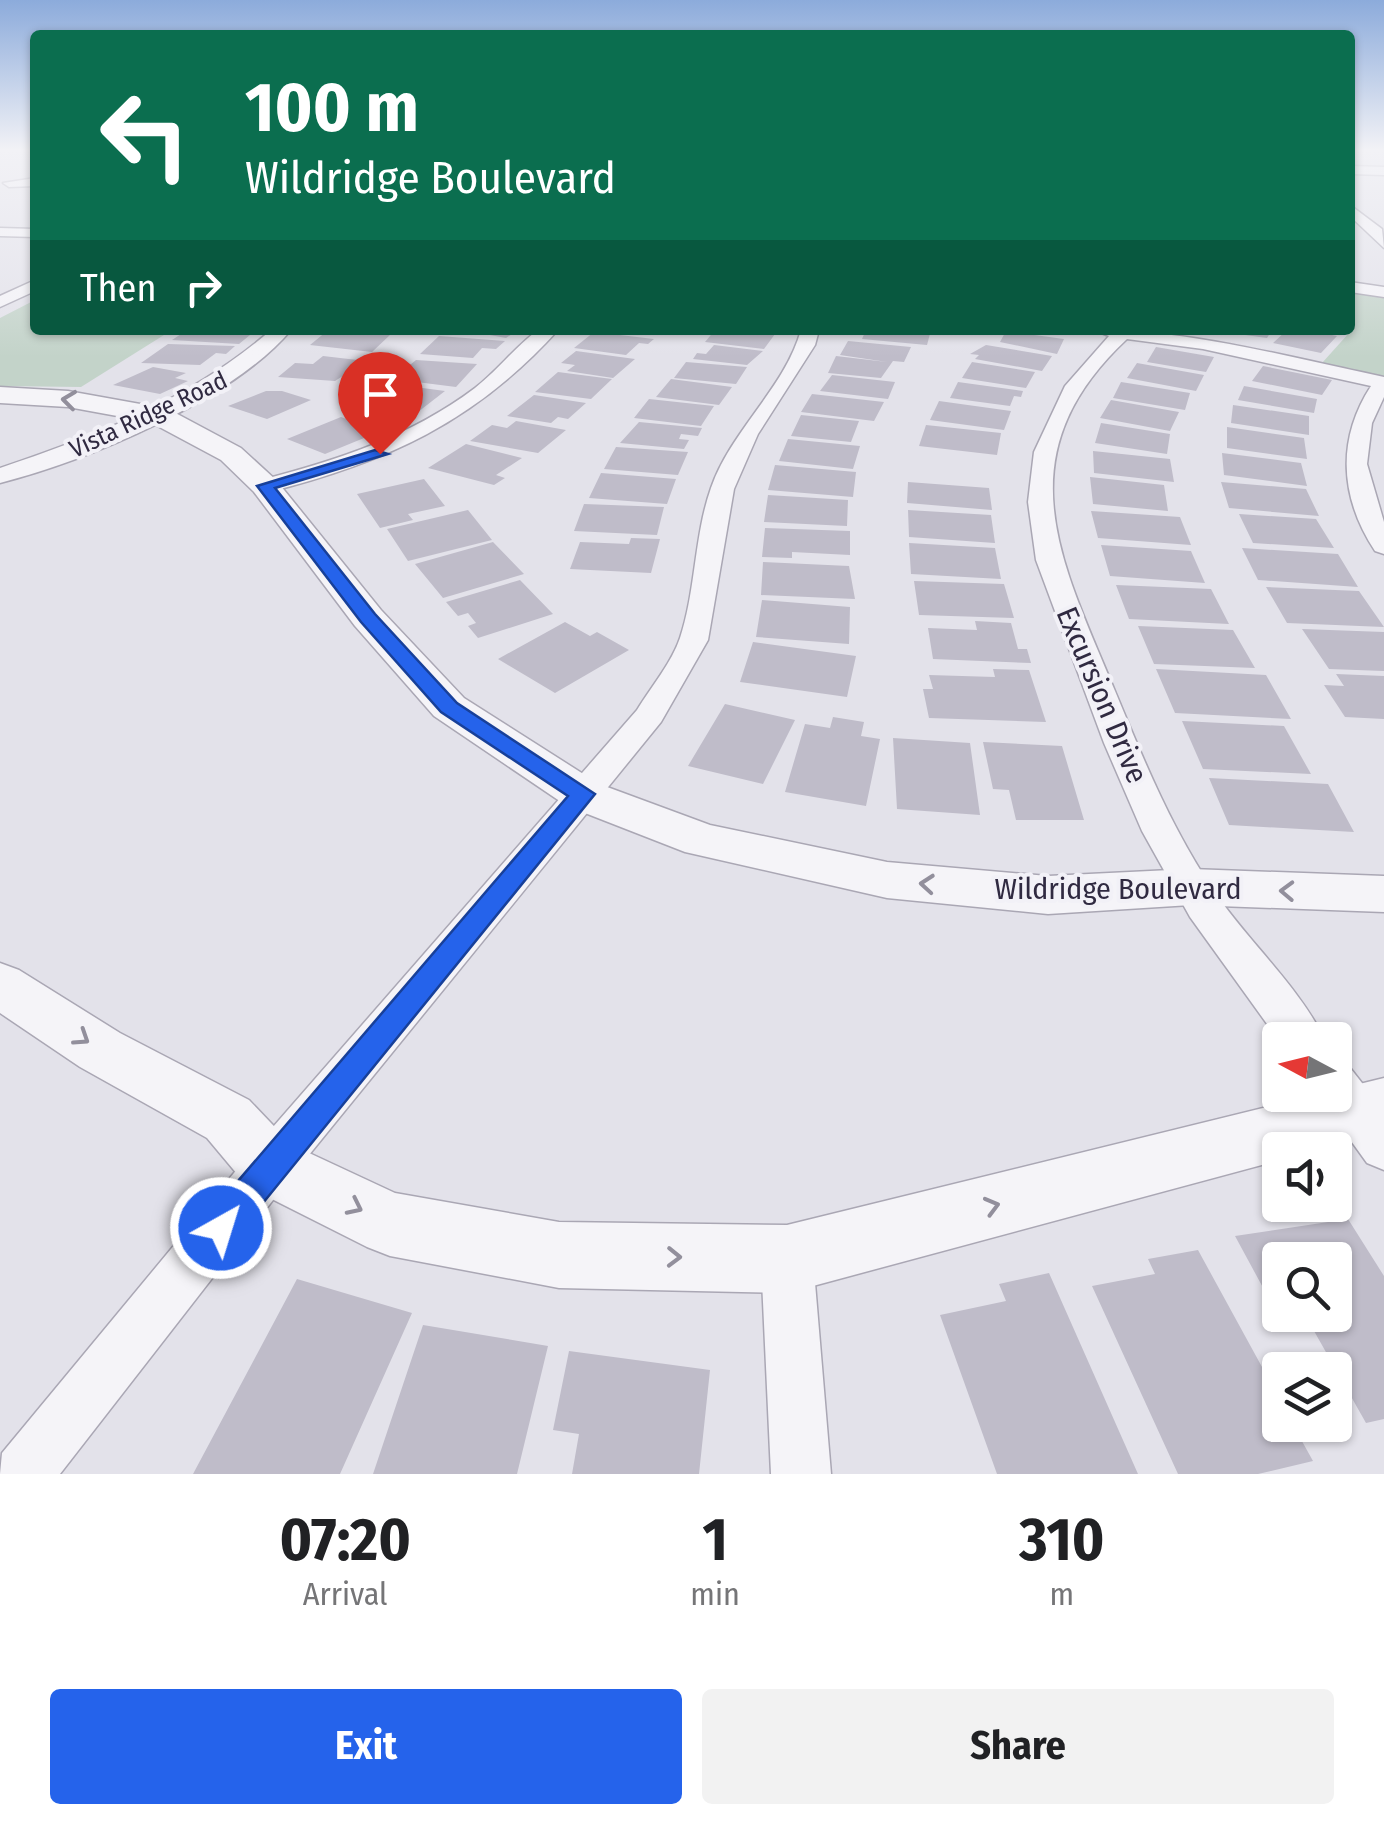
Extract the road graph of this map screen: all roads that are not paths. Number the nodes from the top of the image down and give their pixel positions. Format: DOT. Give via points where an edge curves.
graph roads {
  1 [pos="1361,219"];
  2 [pos="0,232"];
  3 [pos="30,233"];
  4 [pos="1384,244"];
  5 [pos="30,288"];
  6 [pos="1355,288"];
  7 [pos="1384,292"];
  8 [pos="0,302"];
  9 [pos="276,335"];
  10 [pos="544,335"];
  11 [pos="809,335"];
  12 [pos="1111,335"];
  13 [pos="1141,335"];
  14 [pos="1384,383"];
  15 [pos="0,395"];
  16 [pos="158,415"];
  17 [pos="0,476"];
  18 [pos="265,486"];
  19 [pos="1384,546"];
  20 [pos="583,794"];
  21 [pos="1191,887"];
  22 [pos="1384,894"];
  23 [pos="0,985"];
  24 [pos="1290,1022"];
  25 [pos="1365,1112"];
  26 [pos="270,1166"];
  27 [pos="787,1259"];
  28 [pos="23,1474"];
  29 [pos="801,1474"];
  1 -- 4 [label="street"];
  2 -- 3 [label="street"];
  5 -- 8 [label="street"];
  6 -- 7 [label="street"];
  9 -- 16 [label="street, Vista Ridge Road" via="230,377"];
  10 -- 18 [label="street" via="428,430 380,454"];
  11 -- 20 [label="street" via="747,434 722,489 694,640 650,715"];
  12 -- 21 [label="street, Excursion Drive" via="1056,416 1042,472 1042,522 1055,582 1130,768"];
  13 -- 14 [label="street"];
  14 -- 19 [label="street" via="1368,403 1354,443 1363,502"];
  16 -- 15 [label="street, Wildridge Boulevard, one-way" via="68,398"];
  16 -- 17 [label="street, Vista Ridge Road"];
  16 -- 18 [label="street, Wildridge Boulevard" via="231,454"];
  18 -- 20 [label="street, Wildridge Boulevard" via="368,618 449,707"];
  21 -- 20 [label="street, Wildridge Boulevard, one-way" via="1048,895 888,880 702,840"];
  20 -- 26 [label="street"];
  22 -- 21 [label="street, Wildridge Boulevard, one-way"];
  21 -- 24 [label="street, Excursion Drive"];
  23 -- 26 [label="street, one-way" via="100,1050 228,1119"];
  27 -- 25 [label="street, one-way"];
  26 -- 27 [label="street, one-way" via="390,1224 540,1252"];
  26 -- 28 [label="street"];
  27 -- 29 [label="street"];
}
